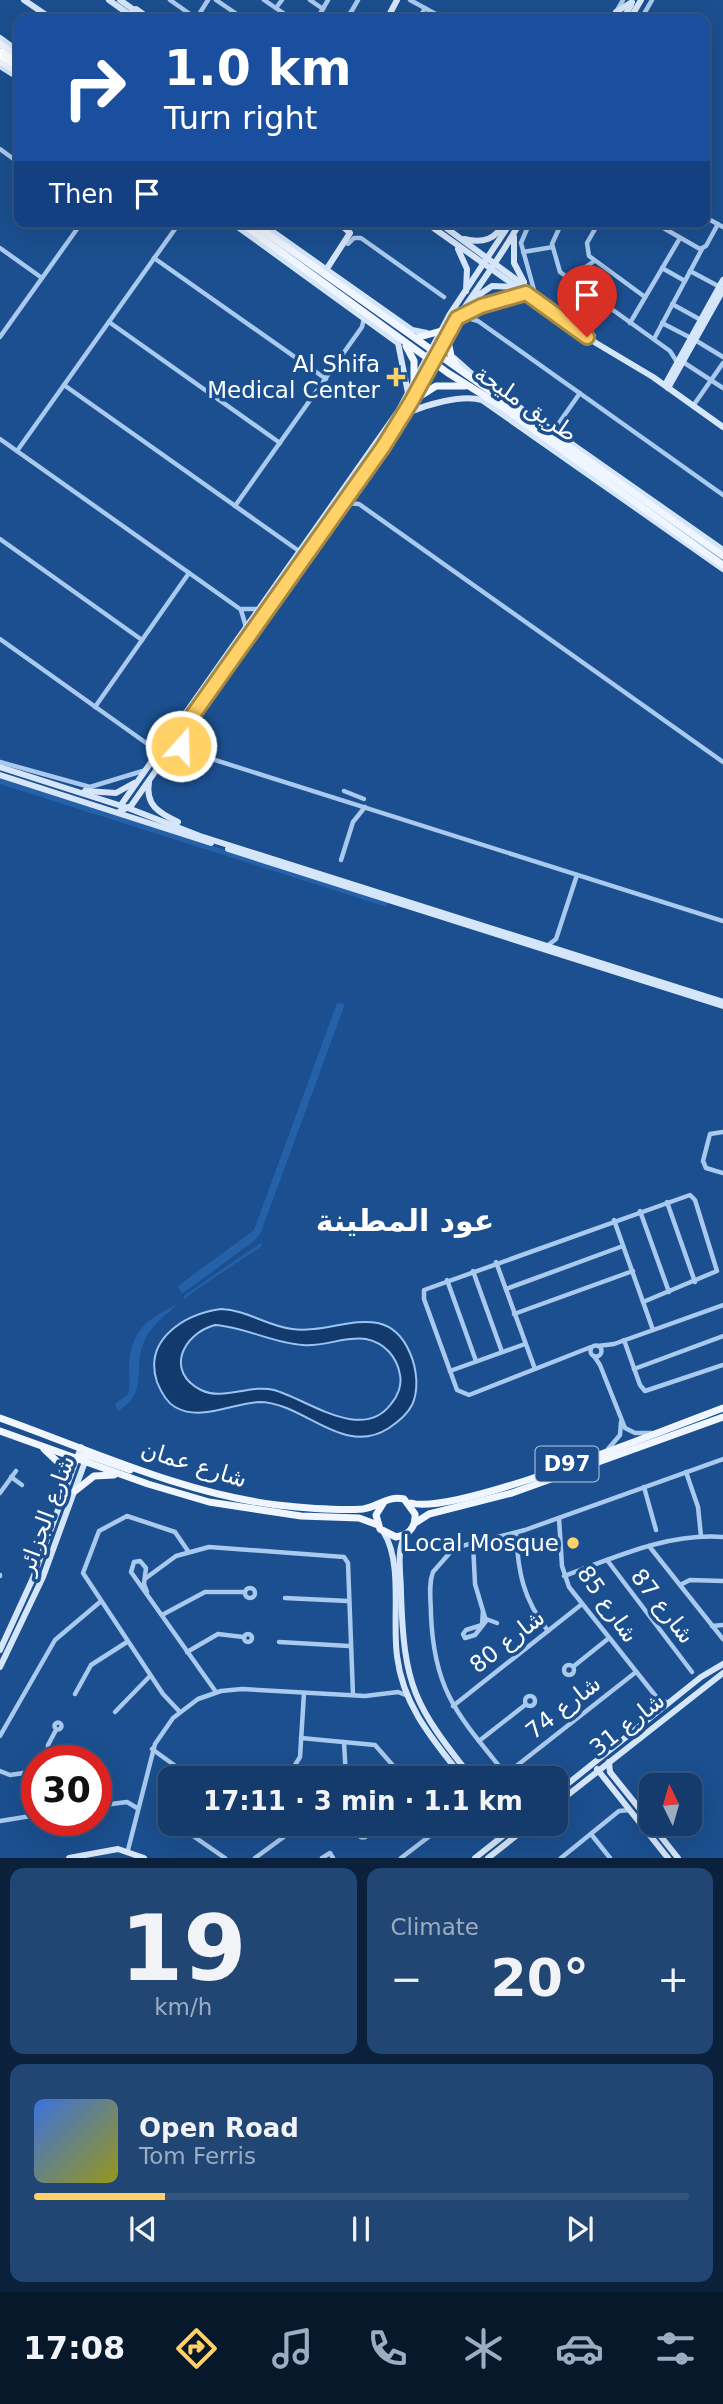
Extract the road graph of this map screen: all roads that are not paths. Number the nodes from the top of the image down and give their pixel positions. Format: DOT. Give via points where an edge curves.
graph roads {
  1 [pos="24,0"];
  2 [pos="109,0"];
  3 [pos="120,0"];
  4 [pos="170,0"];
  5 [pos="216,0"];
  6 [pos="229,0"];
  7 [pos="264,0"];
  8 [pos="282,0"];
  9 [pos="310,0"];
  10 [pos="328,0"];
  11 [pos="358,0"];
  12 [pos="410,0"];
  13 [pos="633,1"];
  14 [pos="129,3"];
  15 [pos="225,6"];
  16 [pos="276,8"];
  17 [pos="425,8"];
  18 [pos="323,9"];
  19 [pos="350,13"];
  20 [pos="45,14"];
  21 [pos="128,14"];
  22 [pos="189,14"];
  23 [pos="234,14"];
  24 [pos="285,14"];
  25 [pos="320,14"];
  26 [pos="422,14"];
  27 [pos="435,14"];
  28 [pos="621,14"];
  29 [pos="720,225"];
  30 [pos="78,228"];
  31 [pos="176,228"];
  32 [pos="240,228"];
  33 [pos="248,228"];
  34 [pos="260,228"];
  35 [pos="267,228"];
  36 [pos="345,228"];
  37 [pos="436,228"];
  38 [pos="445,228"];
  39 [pos="503,228"];
  40 [pos="506,228"];
  41 [pos="527,228"];
  42 [pos="558,228"];
  43 [pos="595,228"];
  44 [pos="664,228"];
  45 [pos="516,230"];
  46 [pos="680,238"];
  47 [pos="456,239"];
  48 [pos="345,242"];
  49 [pos="287,245"];
  50 [pos="553,247"];
  51 [pos="0,248"];
  52 [pos="702,249"];
  53 [pos="523,252"];
  54 [pos="154,258"];
  55 [pos="487,262"];
  56 [pos="593,262"];
  57 [pos="494,267"];
  58 [pos="662,268"];
  59 [pos="326,270"];
  60 [pos="690,271"];
  61 [pos="42,278"];
  62 [pos="685,281"];
  63 [pos="574,283"];
  64 [pos="722,286"];
  65 [pos="516,287"];
  66 [pos="466,292"];
  67 [pos="530,292"];
  68 [pos="444,297"];
  69 [pos="645,297"];
  70 [pos="597,299"];
  71 [pos="468,302"];
  72 [pos="672,304"];
  73 [pos="351,306"];
  74 [pos="476,309"];
  75 [pos="459,317"];
  76 [pos="368,318"];
  77 [pos="701,320"];
  78 [pos="447,321"];
  79 [pos="478,321"];
  80 [pos="109,322"];
  81 [pos="630,323"];
  82 [pos="662,323"];
  83 [pos="578,325"];
  84 [pos="397,334"];
  85 [pos="444,334"];
  86 [pos="0,337"];
  87 [pos="416,338"];
  88 [pos="654,339"];
  89 [pos="693,339"];
  90 [pos="596,343"];
  91 [pos="670,351"];
  92 [pos="684,351"];
  93 [pos="449,352"];
  94 [pos="432,356"];
  95 [pos="723,357"];
  96 [pos="723,363"];
  97 [pos="680,364"];
  98 [pos="460,370"];
  99 [pos="653,377"];
  100 [pos="326,379"];
  101 [pos="712,380"];
  102 [pos="414,383"];
  103 [pos="64,385"];
  104 [pos="666,387"];
  105 [pos="470,388"];
  106 [pos="723,388"];
  107 [pos="580,393"];
  108 [pos="408,394"];
  109 [pos="681,397"];
  110 [pos="411,402"];
  111 [pos="693,406"];
  112 [pos="405,414"];
  113 [pos="723,428"];
  114 [pos="554,430"];
  115 [pos="0,439"];
  116 [pos="280,443"];
  117 [pos="549,444"];
  118 [pos="17,451"];
  119 [pos="723,483"];
  120 [pos="354,487"];
  121 [pos="717,491"];
  122 [pos="723,495"];
  123 [pos="341,504"];
  124 [pos="359,504"];
  125 [pos="235,506"];
  126 [pos="664,508"];
  127 [pos="668,517"];
  128 [pos="0,539"];
  129 [pos="710,543"];
  130 [pos="723,550"];
  131 [pos="300,552"];
  132 [pos="723,556"];
  133 [pos="723,567"];
  134 [pos="189,573"];
  135 [pos="260,608"];
  136 [pos="240,609"];
  137 [pos="246,627"];
  138 [pos="142,640"];
  139 [pos="1,641"];
  140 [pos="95,706"];
  141 [pos="178,736"];
  142 [pos="149,744"];
  143 [pos="167,745"];
  144 [pos="188,750"];
  145 [pos="154,760"];
  146 [pos="0,762"];
  147 [pos="723,762"];
  148 [pos="0,767"];
  149 [pos="147,773"];
  150 [pos="0,775"];
  151 [pos="41,785"];
  152 [pos="344,790"];
  153 [pos="351,793"];
  154 [pos="365,799"];
  155 [pos="348,801"];
  156 [pos="365,807"];
  157 [pos="123,809"];
  158 [pos="190,832"];
  159 [pos="202,841"];
  160 [pos="341,860"];
  161 [pos="577,875"];
  162 [pos="723,921"];
  163 [pos="556,939"];
  164 [pos="547,946"];
  165 [pos="562,951"];
  166 [pos="723,1004"];
  167 [pos="723,1132"];
  168 [pos="722,1174"];
  169 [pos="667,1202"];
  170 [pos="640,1211"];
  171 [pos="614,1220"];
  172 [pos="624,1245"];
  173 [pos="496,1262"];
  174 [pos="473,1271"];
  175 [pos="633,1271"];
  176 [pos="447,1280"];
  177 [pos="695,1282"];
  178 [pos="506,1289"];
  179 [pos="669,1292"];
  180 [pos="643,1302"];
  181 [pos="723,1305"];
  182 [pos="514,1314"];
  183 [pos="653,1330"];
  184 [pos="723,1336"];
  185 [pos="624,1340"];
  186 [pos="525,1344"];
  187 [pos="614,1344"];
  188 [pos="598,1346"];
  189 [pos="591,1347"];
  190 [pos="502,1352"];
  191 [pos="601,1353"];
  192 [pos="576,1354"];
  193 [pos="593,1356"];
  194 [pos="476,1361"];
  195 [pos="723,1365"];
  196 [pos="601,1368"];
  197 [pos="634,1368"];
  198 [pos="535,1370"];
  199 [pos="450,1371"];
  200 [pos="723,1408"];
  201 [pos="723,1417"];
  202 [pos="0,1418"];
  203 [pos="621,1421"];
  204 [pos="0,1431"];
  205 [pos="653,1433"];
  206 [pos="17,1437"];
  207 [pos="35,1443"];
  208 [pos="608,1449"];
  209 [pos="83,1453"];
  210 [pos="723,1459"];
  211 [pos="16,1471"];
  212 [pos="686,1472"];
  213 [pos="124,1475"];
  214 [pos="11,1477"];
  215 [pos="22,1485"];
  216 [pos="644,1487"];
  217 [pos="75,1490"];
  218 [pos="0,1493"];
  219 [pos="64,1494"];
  220 [pos="384,1502"];
  221 [pos="408,1502"];
  222 [pos="559,1518"];
  223 [pos="415,1523"];
  224 [pos="378,1525"];
  225 [pos="656,1530"];
  226 [pos="384,1533"];
  227 [pos="516,1533"];
  228 [pos="405,1535"];
  229 [pos="701,1536"];
  230 [pos="723,1537"];
  231 [pos="473,1544"];
  232 [pos="649,1546"];
  233 [pos="188,1551"];
  234 [pos="607,1560"];
  235 [pos="146,1567"];
  236 [pos="159,1567"];
  237 [pos="564,1576"];
  238 [pos="146,1577"];
  239 [pos="723,1581"];
  240 [pos="680,1585"];
  241 [pos="147,1592"];
  242 [pos="243,1592"];
  243 [pos="285,1598"];
  244 [pos="348,1601"];
  245 [pos="101,1604"];
  246 [pos="582,1604"];
  247 [pos="483,1609"];
  248 [pos="163,1616"];
  249 [pos="486,1619"];
  250 [pos="496,1623"];
  251 [pos="722,1625"];
  252 [pos="712,1626"];
  253 [pos="548,1631"];
  254 [pos="717,1632"];
  255 [pos="243,1637"];
  256 [pos="609,1638"];
  257 [pos="723,1639"];
  258 [pos="126,1641"];
  259 [pos="279,1642"];
  260 [pos="349,1646"];
  261 [pos="0,1650"];
  262 [pos="188,1653"];
  263 [pos="723,1664"];
  264 [pos="574,1666"];
  265 [pos="0,1667"];
  266 [pos="636,1672"];
  267 [pos="692,1672"];
  268 [pos="723,1673"];
  269 [pos="151,1677"];
  270 [pos="403,1684"];
  271 [pos="302,1692"];
  272 [pos="395,1692"];
  273 [pos="75,1693"];
  274 [pos="214,1693"];
  275 [pos="351,1695"];
  276 [pos="408,1696"];
  277 [pos="658,1699"];
  278 [pos="669,1703"];
  279 [pos="525,1705"];
  280 [pos="453,1706"];
  281 [pos="660,1711"];
  282 [pos="115,1712"];
  283 [pos="178,1713"];
  284 [pos="55,1730"];
  285 [pos="0,1736"];
  286 [pos="301,1738"];
  287 [pos="479,1741"];
  288 [pos="346,1742"];
  289 [pos="48,1745"];
  290 [pos="151,1751"];
  291 [pos="607,1753"];
  292 [pos="608,1762"];
  293 [pos="519,1765"];
  294 [pos="176,1766"];
  295 [pos="296,1766"];
  296 [pos="346,1766"];
  297 [pos="394,1766"];
  298 [pos="454,1766"];
  299 [pos="463,1766"];
  300 [pos="501,1766"];
  301 [pos="598,1770"];
  302 [pos="0,1771"];
  303 [pos="21,1773"];
  304 [pos="568,1784"];
  305 [pos="568,1794"];
  306 [pos="622,1800"];
  307 [pos="112,1804"];
  308 [pos="138,1805"];
  309 [pos="630,1810"];
  310 [pos="619,1811"];
  311 [pos="639,1811"];
  312 [pos="639,1817"];
  313 [pos="21,1818"];
  314 [pos="0,1821"];
  315 [pos="591,1834"];
  316 [pos="194,1836"];
  317 [pos="283,1836"];
  318 [pos="429,1836"];
  319 [pos="499,1836"];
  320 [pos="502,1836"];
  321 [pos="512,1836"];
  322 [pos="516,1836"];
  323 [pos="655,1836"];
  324 [pos="662,1836"];
  325 [pos="499,1839"];
  326 [pos="128,1850"];
  327 [pos="497,1851"];
  328 [pos="258,1857"];
  329 [pos="69,1858"];
  330 [pos="144,1858"];
  331 [pos="225,1858"];
  332 [pos="322,1858"];
  333 [pos="333,1858"];
  334 [pos="401,1858"];
  335 [pos="475,1858"];
  336 [pos="488,1858"];
  337 [pos="561,1858"];
  338 [pos="610,1858"];
  339 [pos="668,1858"];
  340 [pos="678,1858"];
  1 -- 20 [label="street"];
  2 -- 21 [label="street"];
  3 -- 14 [label="street"];
  4 -- 22 [label="street"];
  5 -- 15 [label="street"];
  6 -- 15 [label="street"];
  7 -- 16 [label="street"];
  8 -- 16 [label="street"];
  9 -- 18 [label="street"];
  10 -- 18 [label="street"];
  11 -- 19 [label="street"];
  12 -- 17 [label="street"];
  13 -- 28 [label="street"];
  15 -- 23 [label="street"];
  16 -- 24 [label="street"];
  17 -- 26 [label="street"];
  17 -- 27 [label="street"];
  18 -- 25 [label="street"];
  29 -- 52 [label="street"];
  30 -- 61 [label="street"];
  31 -- 54 [label="street"];
  32 -- 73 [label="street"];
  33 -- 73 [label="main road, طريق مليحة"];
  34 -- 49 [label="main road, طريق مليحة"];
  35 -- 49 [label="street"];
  36 -- 48 [label="street" via="350,232"];
  37 -- 47 [label="street"];
  38 -- 47 [label="street"];
  39 -- 47 [label="street" via="486,240"];
  40 -- 55 [label="street"];
  41 -- 53 [label="street" via="521,240"];
  42 -- 50 [label="street"];
  43 -- 56 [label="street" via="587,246"];
  44 -- 46 [label="street"];
  45 -- 57 [label="street"];
  45 -- 67 [label="street" via="514,263"];
  46 -- 52 [label="street"];
  46 -- 58 [label="street"];
  47 -- 55 [label="street"];
  47 -- 66 [label="street" via="466,264"];
  48 -- 59 [label="street"];
  48 -- 68 [label="street" via="360,238"];
  49 -- 59 [label="street"];
  49 -- 87 [label="main road, طريق مليحة"];
  50 -- 53 [label="street"];
  50 -- 63 [label="street" via="558,269"];
  51 -- 61 [label="street"];
  52 -- 60 [label="street"];
  53 -- 67 [label="street"];
  54 -- 80 [label="street"];
  54 -- 100 [label="street"];
  55 -- 57 [label="street"];
  55 -- 66 [label="street"];
  56 -- 63 [label="street"];
  56 -- 69 [label="street"];
  57 -- 65 [label="street"];
  57 -- 67 [label="street"];
  57 -- 71 [label="street"];
  58 -- 62 [label="street"];
  58 -- 69 [label="street"];
  59 -- 78 [label="street" via="416,332 431,332"];
  60 -- 62 [label="street"];
  60 -- 64 [label="street"];
  61 -- 86 [label="street"];
  62 -- 72 [label="street"];
  63 -- 70 [label="street"];
  64 -- 77 [label="street"];
  64 -- 89 [label="street"];
  65 -- 67 [label="street"];
  65 -- 71 [label="street" via="492,286"];
  66 -- 78 [label="street"];
  67 -- 74 [label="street"];
  67 -- 83 [label="street"];
  67 -- 90 [label="street"];
  69 -- 81 [label="street"];
  70 -- 81 [label="street"];
  70 -- 83 [label="street"];
  71 -- 75 [label="street"];
  72 -- 77 [label="street"];
  72 -- 82 [label="street"];
  73 -- 76 [label="main road, طريق مليحة"];
  74 -- 75 [label="street"];
  74 -- 79 [label="street"];
  75 -- 79 [label="street"];
  75 -- 85 [label="street"];
  76 -- 84 [label="main road, طريق مليحة"];
  76 -- 94 [label="main road"];
  76 -- 100 [label="street"];
  76 -- 108 [label="street" via="401,348"];
  77 -- 89 [label="street"];
  78 -- 85 [label="street"];
  79 -- 107 [label="street"];
  80 -- 103 [label="street"];
  80 -- 116 [label="street"];
  81 -- 88 [label="street"];
  82 -- 88 [label="street"];
  82 -- 89 [label="street"];
  83 -- 90 [label="street" via="596,338"];
  84 -- 94 [label="main road, طريق مليحة"];
  84 -- 102 [label="main road" via="413,356"];
  85 -- 87 [label="main road"];
  85 -- 93 [label="main road"];
  85 -- 94 [label="street"];
  87 -- 94 [label="main road, طريق مليحة"];
  88 -- 91 [label="street"];
  89 -- 92 [label="street"];
  89 -- 95 [label="street"];
  89 -- 97 [label="street"];
  90 -- 99 [label="street"];
  91 -- 92 [label="street"];
  91 -- 97 [label="street"];
  92 -- 97 [label="street"];
  93 -- 98 [label="main road"];
  93 -- 114 [label="street" via="472,374"];
  94 -- 98 [label="main road"];
  94 -- 102 [label="street"];
  94 -- 105 [label="main road, طريق مليحة"];
  94 -- 110 [label="street"];
  96 -- 101 [label="street"];
  97 -- 99 [label="street"];
  97 -- 101 [label="street"];
  97 -- 104 [label="street"];
  97 -- 109 [label="street" via="676,383"];
  98 -- 127 [label="main road, طريق مليحة"];
  99 -- 104 [label="street"];
  100 -- 116 [label="street"];
  101 -- 106 [label="street"];
  101 -- 111 [label="street"];
  102 -- 108 [label="street"];
  103 -- 118 [label="street"];
  103 -- 125 [label="street"];
  104 -- 109 [label="street"];
  105 -- 110 [label="main road" via="436,386"];
  105 -- 117 [label="main road, طريق مليحة"];
  107 -- 114 [label="street"];
  107 -- 121 [label="street"];
  108 -- 131 [label="street"];
  109 -- 111 [label="street"];
  110 -- 112 [label="street"];
  111 -- 113 [label="street"];
  112 -- 117 [label="street" via="479,399"];
  112 -- 120 [label="street"];
  114 -- 126 [label="street"];
  115 -- 118 [label="street"];
  116 -- 125 [label="street"];
  117 -- 133 [label="main road, طريق مليحة"];
  118 -- 134 [label="street"];
  119 -- 121 [label="street"];
  120 -- 123 [label="street"];
  120 -- 124 [label="street"];
  121 -- 122 [label="street"];
  123 -- 124 [label="street"];
  123 -- 141 [label="street"];
  124 -- 147 [label="street"];
  125 -- 131 [label="street"];
  126 -- 127 [label="main road"];
  126 -- 129 [label="street"];
  127 -- 129 [label="main road, طريق مليحة"];
  128 -- 138 [label="street"];
  129 -- 130 [label="street"];
  129 -- 132 [label="main road, طريق مليحة"];
  131 -- 135 [label="street"];
  134 -- 136 [label="street"];
  134 -- 138 [label="street"];
  135 -- 136 [label="street"];
  135 -- 137 [label="street"];
  136 -- 137 [label="street"];
  137 -- 143 [label="street"];
  138 -- 140 [label="street"];
  139 -- 140 [label="street"];
  140 -- 142 [label="street"];
  141 -- 143 [label="street"];
  141 -- 144 [label="street"];
  142 -- 143 [label="street"];
  142 -- 145 [label="street"];
  143 -- 144 [label="street"];
  143 -- 145 [label="street"];
  143 -- 149 [label="street"];
  144 -- 155 [label="street"];
  145 -- 149 [label="street"];
  146 -- 149 [label="street" via="84,786"];
  148 -- 151 [label="street"];
  149 -- 151 [label="street" via="111,794"];
  149 -- 157 [label="street"];
  149 -- 158 [label="street" via="152,806"];
  150 -- 151 [label="street"];
  151 -- 157 [label="street"];
  151 -- 159 [label="street"];
  152 -- 153 [label="street"];
  153 -- 154 [label="street"];
  153 -- 155 [label="street"];
  155 -- 156 [label="street"];
  156 -- 160 [label="street" via="354,820"];
  156 -- 161 [label="street"];
  157 -- 158 [label="street"];
  157 -- 159 [label="street"];
  158 -- 164 [label="street"];
  159 -- 166 [label="street"];
  161 -- 162 [label="street"];
  161 -- 163 [label="street"];
  163 -- 164 [label="street"];
  163 -- 165 [label="street"];
  164 -- 165 [label="street"];
  165 -- 166 [label="street"];
  167 -- 168 [label="street" via="714,1132 703,1158 704,1165"];
  169 -- 170 [label="street"];
  169 -- 177 [label="street"];
  169 -- 177 [label="street" via="690,1198 718,1268"];
  170 -- 171 [label="street"];
  170 -- 179 [label="street"];
  171 -- 172 [label="street"];
  171 -- 173 [label="street"];
  172 -- 175 [label="street"];
  172 -- 178 [label="street"];
  173 -- 174 [label="street"];
  173 -- 178 [label="street"];
  174 -- 176 [label="street"];
  174 -- 190 [label="street"];
  175 -- 180 [label="street"];
  175 -- 182 [label="street"];
  176 -- 194 [label="street"];
  176 -- 199 [label="street" via="426,1292"];
  177 -- 179 [label="street"];
  178 -- 182 [label="street"];
  179 -- 180 [label="street"];
  180 -- 183 [label="street"];
  181 -- 183 [label="street"];
  182 -- 186 [label="street"];
  183 -- 185 [label="street"];
  184 -- 197 [label="street"];
  185 -- 187 [label="street"];
  185 -- 197 [label="street"];
  186 -- 190 [label="street"];
  186 -- 198 [label="street"];
  187 -- 188 [label="street"];
  187 -- 191 [label="street"];
  188 -- 189 [label="street"];
  188 -- 191 [label="street"];
  189 -- 192 [label="street"];
  189 -- 193 [label="street"];
  190 -- 194 [label="street"];
  191 -- 193 [label="street"];
  191 -- 196 [label="street"];
  192 -- 193 [label="street"];
  192 -- 198 [label="street"];
  193 -- 196 [label="street"];
  194 -- 199 [label="street"];
  195 -- 197 [label="street" via="649,1392 642,1389"];
  196 -- 203 [label="street"];
  198 -- 199 [label="street" via="473,1393 461,1392"];
  200 -- 205 [label="main road, D97"];
  201 -- 223 [label="main road, D97" via="512,1493 433,1512"];
  202 -- 209 [label="main road, شارع عمان"];
  203 -- 205 [label="street" via="632,1432"];
  203 -- 208 [label="street" via="620,1435"];
  204 -- 206 [label="main road, شارع عمان"];
  205 -- 208 [label="main road, D97"];
  206 -- 207 [label="main road, شارع عمان"];
  206 -- 209 [label="main road"];
  207 -- 209 [label="main road, شارع عمان"];
  207 -- 219 [label="main road" via="62,1466"];
  208 -- 221 [label="main road, D97" via="488,1491 426,1504"];
  209 -- 213 [label="main road, شارع عمان"];
  209 -- 217 [label="street, شارع الجزائر"];
  209 -- 219 [label="street, شارع الجزائر"];
  209 -- 220 [label="main road, شارع عمان" via="210,1492 276,1505 356,1509"];
  210 -- 212 [label="street"];
  211 -- 214 [label="street"];
  212 -- 216 [label="street"];
  212 -- 229 [label="street" via="698,1507"];
  213 -- 217 [label="main road" via="94,1476"];
  213 -- 224 [label="main road, شارع عمان" via="232,1507 359,1518"];
  214 -- 215 [label="street"];
  214 -- 218 [label="street"];
  216 -- 222 [label="street"];
  216 -- 225 [label="street"];
  217 -- 265 [label="street, شارع الجزائر" via="43,1577"];
  219 -- 261 [label="street, شارع الجزائر"];
  220 -- 221 [label="main road" via="398,1497"];
  220 -- 224 [label="main road" via="377,1510"];
  221 -- 223 [label="main road"];
  222 -- 227 [label="street"];
  222 -- 237 [label="street, شارع 85"];
  223 -- 228 [label="main road"];
  224 -- 226 [label="main road"];
  226 -- 228 [label="main road"];
  226 -- 270 [label="street" via="392,1553 396,1653"];
  227 -- 231 [label="street"];
  227 -- 253 [label="street" via="523,1591"];
  228 -- 299 [label="street" via="400,1555 408,1674 427,1719"];
  229 -- 230 [label="street"];
  229 -- 232 [label="street"];
  231 -- 247 [label="street" via="474,1577"];
  231 -- 280 [label="street" via="449,1551 430,1580 434,1657"];
  232 -- 234 [label="street"];
  232 -- 240 [label="street"];
  233 -- 236 [label="street"];
  233 -- 244 [label="street" via="226,1546 333,1556 344,1561"];
  233 -- 245 [label="street" via="175,1532 132,1517 102,1528 83,1573"];
  234 -- 237 [label="street"];
  234 -- 267 [label="street, شارع 87"];
  235 -- 236 [label="street"];
  235 -- 238 [label="street"];
  235 -- 241 [label="street" via="137,1561 130,1569"];
  236 -- 238 [label="street"];
  237 -- 246 [label="street, شارع 85"];
  238 -- 241 [label="street"];
  239 -- 240 [label="street"];
  240 -- 252 [label="street"];
  241 -- 248 [label="street"];
  242 -- 248 [label="street" via="211,1590"];
  243 -- 244 [label="street"];
  244 -- 260 [label="street"];
  245 -- 258 [label="street"];
  245 -- 285 [label="street" via="52,1643"];
  246 -- 253 [label="street, شارع 80"];
  246 -- 256 [label="street, شارع 85"];
  247 -- 249 [label="street"];
  247 -- 249 [label="street" via="483,1623 464,1631 464,1636 469,1638 483,1628"];
  248 -- 262 [label="street"];
  249 -- 250 [label="street"];
  251 -- 252 [label="street"];
  251 -- 254 [label="street"];
  252 -- 254 [label="street"];
  253 -- 280 [label="street, شارع 80"];
  254 -- 257 [label="street"];
  255 -- 262 [label="street" via="220,1634"];
  256 -- 264 [label="street"];
  256 -- 266 [label="street, شارع 85"];
  258 -- 269 [label="street"];
  258 -- 273 [label="street" via="91,1665"];
  259 -- 260 [label="street"];
  260 -- 275 [label="street"];
  262 -- 274 [label="street"];
  263 -- 278 [label="street, شارع 31"];
  266 -- 277 [label="street, شارع 85"];
  266 -- 293 [label="street, شارع 74"];
  268 -- 292 [label="street, شارع 31"];
  269 -- 282 [label="street"];
  269 -- 283 [label="street"];
  270 -- 272 [label="street"];
  270 -- 276 [label="street"];
  271 -- 274 [label="street" via="252,1689"];
  271 -- 275 [label="street"];
  271 -- 286 [label="street"];
  272 -- 275 [label="street"];
  272 -- 276 [label="street"];
  274 -- 283 [label="street"];
  276 -- 298 [label="street" via="425,1730"];
  277 -- 278 [label="street"];
  277 -- 281 [label="street, شارع 85"];
  278 -- 281 [label="street, شارع 31"];
  279 -- 287 [label="street"];
  280 -- 287 [label="street"];
  281 -- 291 [label="street, شارع 31"];
  283 -- 290 [label="street"];
  284 -- 289 [label="street"];
  286 -- 288 [label="street"];
  286 -- 295 [label="street"];
  287 -- 300 [label="street"];
  288 -- 296 [label="street"];
  288 -- 297 [label="street" via="377,1746"];
  290 -- 294 [label="street"];
  290 -- 308 [label="street"];
  291 -- 301 [label="street"];
  291 -- 304 [label="street, شارع 31"];
  292 -- 301 [label="street, شارع 31"];
  292 -- 311 [label="street" via="610,1772"];
  301 -- 305 [label="street, شارع 31"];
  301 -- 306 [label="street"];
  302 -- 303 [label="street"];
  306 -- 309 [label="street"];
  306 -- 310 [label="street"];
  307 -- 308 [label="street"];
  308 -- 326 [label="street"];
  309 -- 310 [label="street"];
  309 -- 312 [label="street"];
  310 -- 315 [label="street"];
  313 -- 314 [label="street"];
  315 -- 337 [label="street"];
  315 -- 338 [label="street"];
  316 -- 331 [label="street"];
  317 -- 328 [label="street"];
  318 -- 334 [label="street"];
  319 -- 325 [label="street"];
  320 -- 325 [label="street"];
  321 -- 327 [label="street"];
  322 -- 327 [label="street"];
  323 -- 339 [label="street"];
  324 -- 340 [label="street"];
  325 -- 335 [label="street"];
  326 -- 329 [label="street"];
  326 -- 330 [label="street"];
  327 -- 336 [label="street"];
  332 -- 333 [label="street" via="330,1853"];
}
